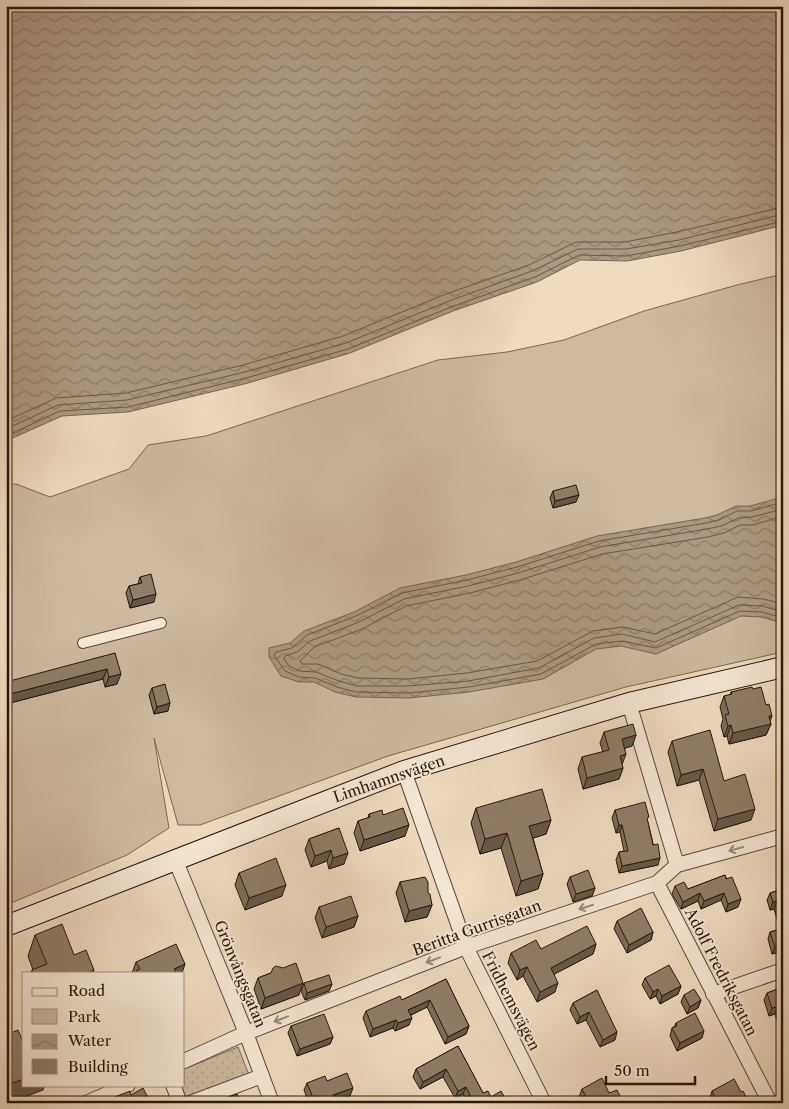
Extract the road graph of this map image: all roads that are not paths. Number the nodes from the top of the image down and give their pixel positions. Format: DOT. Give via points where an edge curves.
graph roads {
  1 [pos="161,623"];
  2 [pos="82,643"];
  3 [pos="783,667"];
  4 [pos="628,703"];
  5 [pos="404,771"];
  6 [pos="783,836"];
  7 [pos="175,859"];
  8 [pos="677,865"];
  9 [pos="657,883"];
  10 [pos="6,926"];
  11 [pos="466,947"];
  12 [pos="783,970"];
  13 [pos="713,994"];
  14 [pos="246,1032"];
  15 [pos="185,1061"];
  16 [pos="262,1076"];
  17 [pos="126,1086"];
  18 [pos="173,1086"];
  19 [pos="86,1103"];
  20 [pos="180,1103"];
  21 [pos="190,1103"];
  22 [pos="272,1103"];
  23 [pos="544,1103"];
  24 [pos="770,1103"];
  1 -- 2 [label="street"];
  3 -- 4 [label="main road, Limhamnsvägen"];
  4 -- 5 [label="main road, Limhamnsvägen"];
  4 -- 8 [label="street"];
  5 -- 7 [label="main road, Limhamnsvägen"];
  5 -- 11 [label="street, Fridhemsvägen"];
  6 -- 8 [label="street, Beritta Gurrisgatan, one-way"];
  7 -- 10 [label="main road, Limhamnsvägen"];
  7 -- 14 [label="street, Grönvångsgatan"];
  8 -- 9 [label="street, Beritta Gurrisgatan"];
  9 -- 11 [label="street, Beritta Gurrisgatan, one-way"];
  9 -- 13 [label="street, Adolf Fredriksgatan"];
  11 -- 14 [label="street, Beritta Gurrisgatan, one-way"];
  11 -- 23 [label="street, Fridhemsvägen"];
  12 -- 13 [label="street"];
  13 -- 24 [label="street, Adolf Fredriksgatan"];
  14 -- 15 [label="street, Beritta Gurrisgatan"];
  14 -- 16 [label="street, Grönvångsgatan"];
  16 -- 21 [label="street"];
  16 -- 22 [label="street, Grönvångsgatan"];
  17 -- 19 [label="street"];
  18 -- 20 [label="street"];
}
